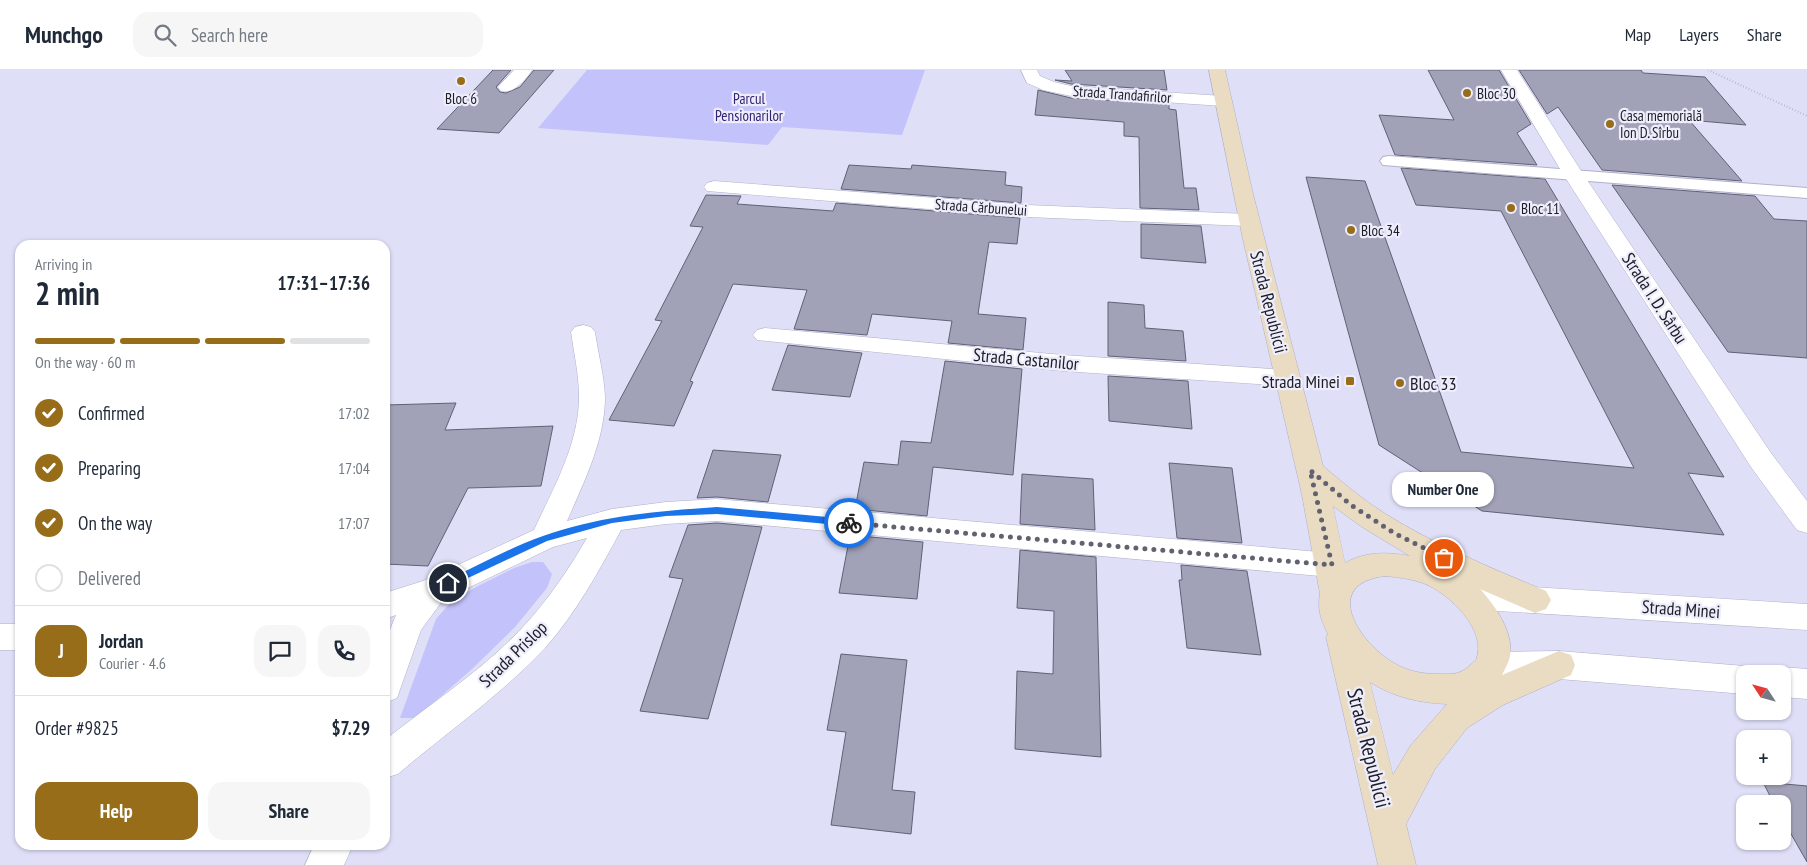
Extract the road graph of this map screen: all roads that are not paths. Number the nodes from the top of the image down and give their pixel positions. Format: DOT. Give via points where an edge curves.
graph roads {
  1 [pos="524,70"];
  2 [pos="1029,70"];
  3 [pos="1217,70"];
  4 [pos="1510,70"];
  5 [pos="507,87"];
  6 [pos="1223,101"];
  7 [pos="1389,161"];
  8 [pos="1573,174"];
  9 [pos="714,187"];
  10 [pos="1807,193"];
  11 [pos="1248,220"];
  12 [pos="583,332"];
  13 [pos="765,335"];
  14 [pos="1288,378"];
  15 [pos="1310,470"];
  16 [pos="612,520"];
  17 [pos="1807,522"];
  18 [pos="545,538"];
  19 [pos="1333,578"];
  20 [pos="432,591"];
  21 [pos="1466,596"];
  22 [pos="1535,600"];
  23 [pos="390,604"];
  24 [pos="1807,617"];
  25 [pos="1340,631"];
  26 [pos="0,637"];
  27 [pos="15,637"];
  28 [pos="1559,665"];
  29 [pos="1491,666"];
  30 [pos="390,674"];
  31 [pos="1736,679"];
  32 [pos="1791,683"];
  33 [pos="1807,684"];
  34 [pos="390,758"];
  35 [pos="1387,821"];
  36 [pos="332,850"];
  37 [pos="324,865"];
  38 [pos="1397,865"];
  1 -- 5 [label="street"];
  2 -- 6 [label="street, Strada Trandafirilor" via="1033,79 1071,91"];
  3 -- 6 [label="main road, Strada Republicii"];
  4 -- 8 [label="street, Strada I. D. Sârbu"];
  6 -- 11 [label="main road, Strada Republicii"];
  7 -- 8 [label="lane"];
  8 -- 10 [label="lane"];
  8 -- 17 [label="street, Strada I. D. Sârbu" via="1761,460"];
  9 -- 11 [label="street, Strada Cărbunelui" via="1027,211"];
  11 -- 14 [label="main road, Strada Republicii"];
  12 -- 18 [label="street" via="592,398 588,424 581,453"];
  13 -- 14 [label="street, Strada Castanilor" via="1063,363"];
  14 -- 15 [label="main road, Strada Republicii"];
  15 -- 19 [label="main road, Strada Republicii"];
  15 -- 22 [label="main road" via="1351,505 1394,533"];
  16 -- 18 [label="street"];
  16 -- 19 [label="street" via="717,510"];
  16 -- 34 [label="street, Strada Prislop" via="589,562 554,613 522,650"];
  18 -- 20 [label="street"];
  19 -- 21 [label="main road" via="1347,577 1363,568 1385,564 1410,567 1434,575"];
  19 -- 25 [label="main road" via="1334,610"];
  20 -- 23 [label="street"];
  20 -- 30 [label="street" via="408,625"];
  21 -- 22 [label="street, Strada Minei"];
  21 -- 29 [label="main road" via="1477,606 1490,627 1494,647"];
  22 -- 24 [label="street, Strada Minei"];
  25 -- 29 [label="main road" via="1355,651 1376,669 1402,683 1431,689 1457,689 1477,680"];
  25 -- 35 [label="main road, Strada Republicii"];
  26 -- 27 [label="street"];
  28 -- 29 [label="street"];
  28 -- 31 [label="street"];
  28 -- 35 [label="main road" via="1491,695 1455,716 1423,757"];
  32 -- 33 [label="street"];
  35 -- 38 [label="main road, Strada Republicii"];
  36 -- 37 [label="street"];
}
